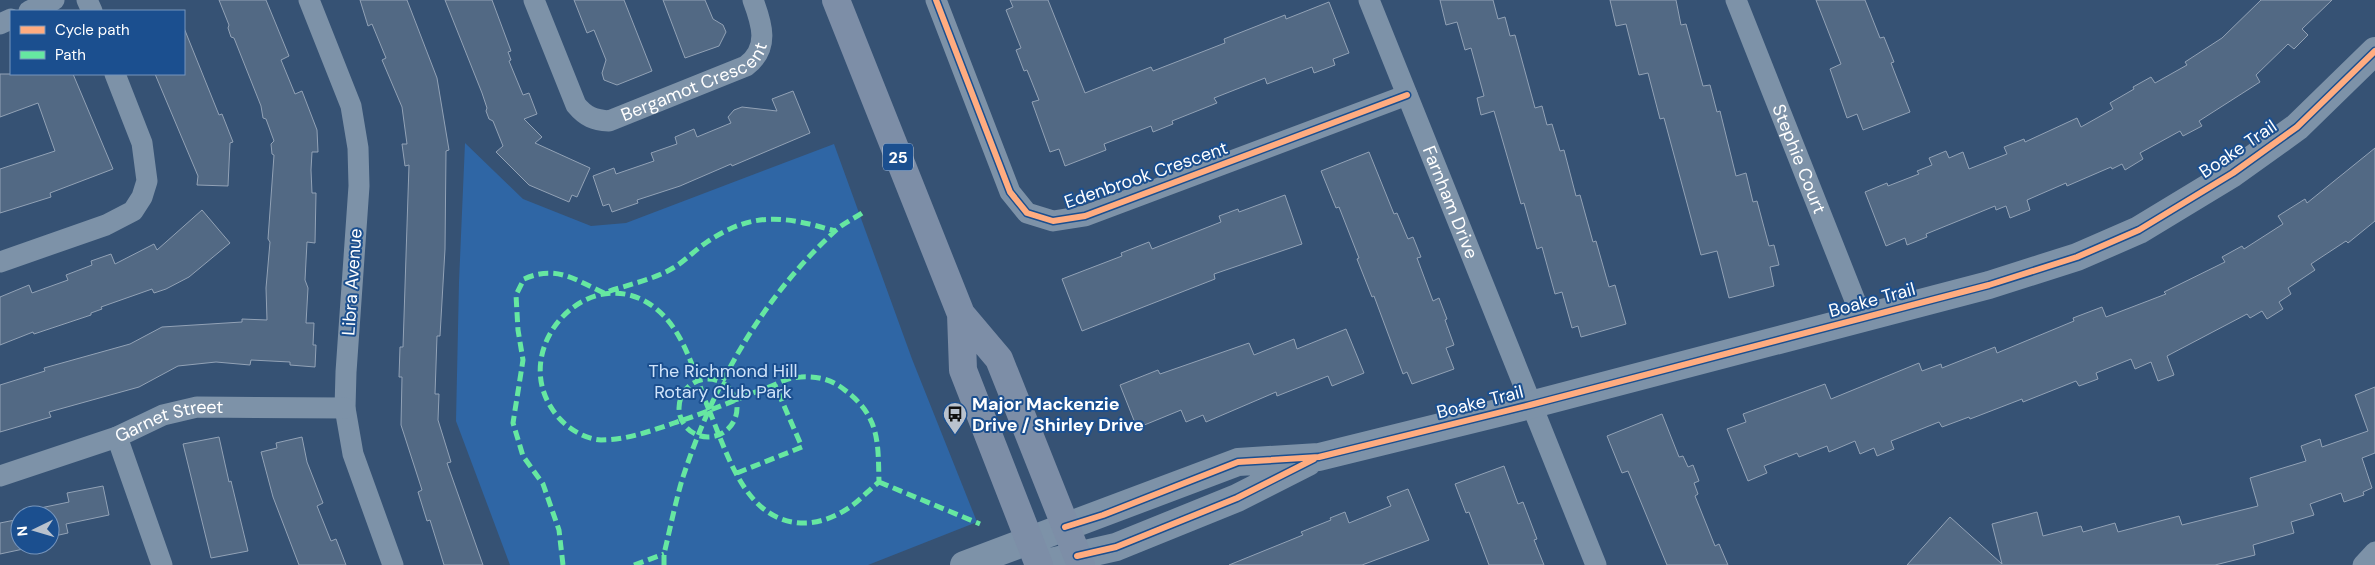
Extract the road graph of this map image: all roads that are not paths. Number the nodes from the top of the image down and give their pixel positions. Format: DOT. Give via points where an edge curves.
graph roads {
  1 [pos="54,0"];
  2 [pos="309,0"];
  3 [pos="534,0"];
  4 [pos="753,0"];
  5 [pos="836,0"];
  6 [pos="936,0"];
  7 [pos="1369,0"];
  8 [pos="1736,0"];
  9 [pos="31,10"];
  10 [pos="2375,51"];
  11 [pos="115,75"];
  12 [pos="1407,95"];
  13 [pos="0,262"];
  14 [pos="961,314"];
  15 [pos="1862,318"];
  16 [pos="1530,405"];
  17 [pos="345,408"];
  18 [pos="117,438"];
  19 [pos="1319,457"];
  20 [pos="0,476"];
  21 [pos="1047,533"];
  22 [pos="2375,552"];
  23 [pos="1055,563"];
  24 [pos="162,565"];
  25 [pos="393,565"];
  26 [pos="964,565"];
  27 [pos="1596,565"];
  28 [pos="2362,565"];
  1 -- 9 [label="street"];
  2 -- 17 [label="street, Libra Avenue" via="351,106 358,148 359,186"];
  3 -- 4 [label="street, Bergamot Crescent" via="576,106 596,120 609,120 754,60 760,52 762,24"];
  5 -- 14 [label="main road, 25"];
  6 -- 12 [label="street, Edenbrook Crescent" via="1010,192 1027,213 1053,221 1085,216"];
  7 -- 12 [label="street, Farnham Drive"];
  8 -- 15 [label="street, Stephie Court"];
  10 -- 15 [label="street, Boake Trail" via="2297,127 2233,173 2138,230 2077,256 1998,282"];
  11 -- 13 [label="street" via="142,143 147,181 142,197 133,210 106,225"];
  12 -- 16 [label="street, Farnham Drive"];
  14 -- 21 [label="main road, 25" via="999,359"];
  14 -- 21 [label="main road, 25" via="963,370"];
  15 -- 16 [label="street, Boake Trail"];
  16 -- 19 [label="street, Boake Trail"];
  16 -- 27 [label="street, Farnham Drive"];
  17 -- 18 [label="street, Garnet Street" via="198,407 163,415"];
  17 -- 25 [label="street, Libra Avenue" via="353,454"];
  18 -- 20 [label="street, Garnet Street"];
  18 -- 24 [label="street"];
  19 -- 21 [label="street, Boake Trail" via="1238,462"];
  19 -- 23 [label="street, Boake Trail" via="1237,498 1116,547"];
  21 -- 23 [label="main road, 25"];
  21 -- 23 [label="main road, 25"];
  21 -- 26 [label="street, Boake Trail"];
  22 -- 28 [label="street"];
}
